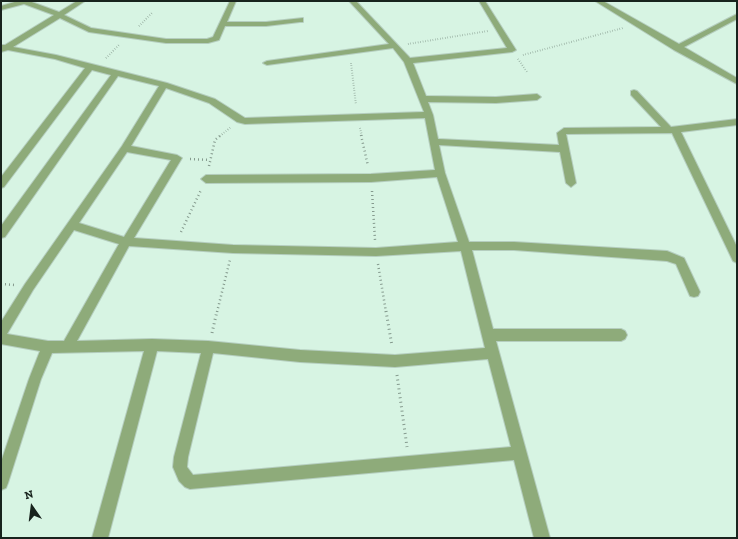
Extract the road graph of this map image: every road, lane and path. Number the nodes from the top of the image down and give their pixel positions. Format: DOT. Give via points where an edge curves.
graph roads {
  1 [pos="26,1"];
  2 [pos="82,1"];
  3 [pos="233,1"];
  4 [pos="352,1"];
  5 [pos="482,1"];
  6 [pos="598,1"];
  7 [pos="1,8"];
  8 [pos="59,15"];
  9 [pos="737,16"];
  10 [pos="300,20"];
  11 [pos="222,24"];
  12 [pos="638,24"];
  13 [pos="500,30"];
  14 [pos="128,37"];
  15 [pos="395,45"];
  16 [pos="677,48"];
  17 [pos="3,49"];
  18 [pos="349,52"];
  19 [pos="408,62"];
  20 [pos="267,63"];
  21 [pos="93,68"];
  22 [pos="527,72"];
  23 [pos="116,73"];
  24 [pos="737,80"];
  25 [pos="164,85"];
  26 [pos="634,93"];
  27 [pos="537,97"];
  28 [pos="423,99"];
  29 [pos="429,115"];
  30 [pos="358,116"];
  31 [pos="240,120"];
  32 [pos="737,122"];
  33 [pos="672,130"];
  34 [pos="434,142"];
  35 [pos="125,148"];
  36 [pos="565,149"];
  37 [pos="177,158"];
  38 [pos="440,173"];
  39 [pos="371,178"];
  40 [pos="206,179"];
  41 [pos="571,182"];
  42 [pos="1,184"];
  43 [pos="73,226"];
  44 [pos="1,234"];
  45 [pos="126,242"];
  46 [pos="176,244"];
  47 [pos="465,246"];
  48 [pos="734,247"];
  49 [pos="233,249"];
  50 [pos="376,252"];
  51 [pos="737,258"];
  52 [pos="694,292"];
  53 [pos="1,333"];
  54 [pos="489,335"];
  55 [pos="621,335"];
  56 [pos="1,338"];
  57 [pos="152,345"];
  58 [pos="68,346"];
  59 [pos="48,347"];
  60 [pos="208,347"];
  61 [pos="492,353"];
  62 [pos="395,361"];
  63 [pos="518,453"];
  64 [pos="409,463"];
  65 [pos="1,483"];
  66 [pos="100,538"];
  67 [pos="542,538"];
  1 -- 7 [label="street"];
  1 -- 8 [label="street"];
  2 -- 8 [label="street"];
  3 -- 11 [label="street"];
  4 -- 15 [label="street"];
  5 -- 13 [label="street"];
  6 -- 12 [label="street"];
  8 -- 14 [label="street" via="88,30"];
  8 -- 17 [label="street"];
  9 -- 16 [label="street"];
  10 -- 11 [label="street" via="266,24"];
  11 -- 14 [label="street" via="216,38 208,41 166,41"];
  12 -- 16 [label="street"];
  12 -- 22 [label="path" via="517,56"];
  13 -- 15 [label="path"];
  13 -- 19 [label="street" via="512,50"];
  14 -- 21 [label="path"];
  15 -- 18 [label="street"];
  15 -- 19 [label="street"];
  16 -- 24 [label="street"];
  17 -- 21 [label="street" via="56,57"];
  18 -- 20 [label="street"];
  18 -- 30 [label="path"];
  19 -- 28 [label="street"];
  21 -- 23 [label="street"];
  21 -- 42 [label="street"];
  23 -- 25 [label="street"];
  23 -- 44 [label="street"];
  25 -- 31 [label="street" via="212,101"];
  25 -- 35 [label="street"];
  26 -- 33 [label="street"];
  27 -- 28 [label="street" via="496,100"];
  28 -- 29 [label="street"];
  29 -- 30 [label="street"];
  29 -- 34 [label="street"];
  30 -- 31 [label="street" via="252,122"];
  30 -- 39 [label="path"];
  31 -- 37 [label="path" via="216,140 210,160"];
  32 -- 33 [label="street"];
  33 -- 36 [label="street" via="564,131 561,133"];
  33 -- 48 [label="street"];
  34 -- 36 [label="street"];
  34 -- 38 [label="street"];
  35 -- 37 [label="street"];
  35 -- 43 [label="street"];
  36 -- 41 [label="street"];
  37 -- 45 [label="street"];
  38 -- 39 [label="street"];
  38 -- 47 [label="street"];
  39 -- 40 [label="street"];
  39 -- 50 [label="path"];
  40 -- 46 [label="path"];
  43 -- 45 [label="street"];
  43 -- 53 [label="street" via="29,287"];
  45 -- 46 [label="street"];
  45 -- 58 [label="street"];
  46 -- 49 [label="street"];
  47 -- 50 [label="street"];
  47 -- 52 [label="street" via="514,246 667,256 680,261"];
  47 -- 54 [label="street"];
  48 -- 51 [label="street"];
  49 -- 50 [label="street"];
  49 -- 60 [label="path"];
  50 -- 62 [label="path"];
  54 -- 55 [label="street"];
  54 -- 61 [label="street"];
  56 -- 59 [label="street"];
  57 -- 58 [label="street"];
  57 -- 60 [label="street"];
  57 -- 66 [label="street"];
  58 -- 59 [label="street"];
  59 -- 65 [label="street"];
  60 -- 62 [label="street" via="300,356"];
  60 -- 64 [label="street" via="181,458 180,467 190,482"];
  61 -- 62 [label="street"];
  61 -- 63 [label="street"];
  62 -- 64 [label="path"];
  63 -- 64 [label="street"];
  63 -- 67 [label="street"];
}
